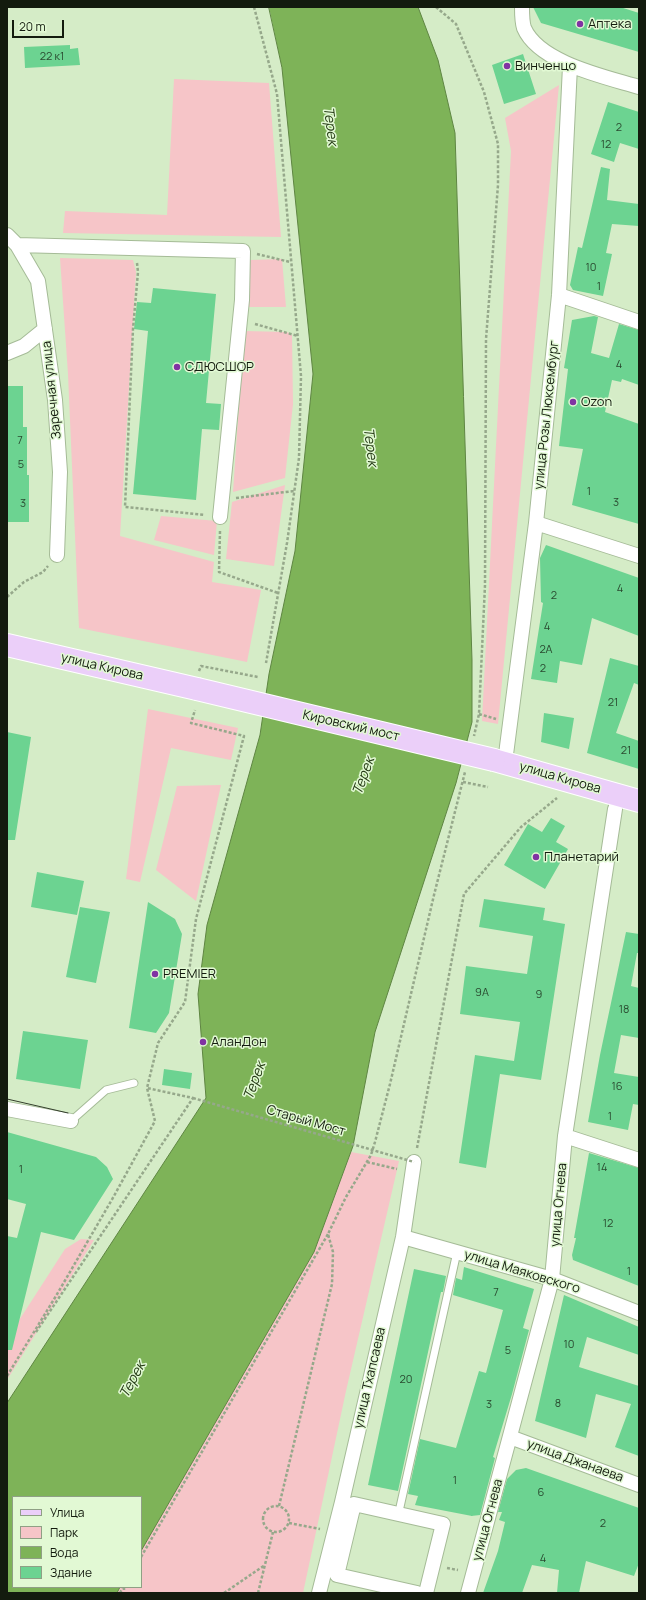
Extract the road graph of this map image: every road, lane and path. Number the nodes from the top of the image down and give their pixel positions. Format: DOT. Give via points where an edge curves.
graph roads {
  1 [pos="254,7"];
  2 [pos="436,7"];
  3 [pos="522,7"];
  4 [pos="570,66"];
  5 [pos="639,87"];
  6 [pos="12,240"];
  7 [pos="136,248"];
  8 [pos="243,251"];
  9 [pos="290,262"];
  10 [pos="559,295"];
  11 [pos="241,320"];
  12 [pos="639,322"];
  13 [pos="45,330"];
  14 [pos="298,336"];
  15 [pos="7,353"];
  16 [pos="294,491"];
  17 [pos="222,499"];
  18 [pos="220,517"];
  19 [pos="536,523"];
  20 [pos="57,555"];
  21 [pos="639,556"];
  22 [pos="278,593"];
  23 [pos="7,597"];
  24 [pos="7,645"];
  25 [pos="266,663"];
  26 [pos="258,677"];
  27 [pos="197,691"];
  28 [pos="474,737"];
  29 [pos="500,761"];
  30 [pos="466,767"];
  31 [pos="463,782"];
  32 [pos="488,787"];
  33 [pos="565,793"];
  34 [pos="639,801"];
  35 [pos="615,809"];
  36 [pos="639,817"];
  37 [pos="134,1083"];
  38 [pos="147,1088"];
  39 [pos="193,1098"];
  40 [pos="7,1109"];
  41 [pos="71,1121"];
  42 [pos="565,1136"];
  43 [pos="639,1160"];
  44 [pos="367,1162"];
  45 [pos="414,1162"];
  46 [pos="397,1169"];
  47 [pos="328,1234"];
  48 [pos="403,1237"];
  49 [pos="457,1252"];
  50 [pos="552,1279"];
  51 [pos="639,1313"];
  52 [pos="11,1369"];
  53 [pos="7,1376"];
  54 [pos="510,1437"];
  55 [pos="639,1485"];
  56 [pos="278,1506"];
  57 [pos="400,1507"];
  58 [pos="289,1523"];
  59 [pos="317,1528"];
  60 [pos="273,1532"];
  61 [pos="142,1555"];
  62 [pos="265,1564"];
  63 [pos="224,1593"];
  64 [pos="258,1593"];
  65 [pos="319,1593"];
  66 [pos="417,1593"];
  67 [pos="426,1593"];
  68 [pos="468,1593"];
  1 -- 9 [label="path" via="277,94"];
  2 -- 28 [label="path" via="456,24 484,92 498,144 498,185 486,339 485,593 479,714"];
  3 -- 4 [label="street" via="524,28 532,40"];
  4 -- 5 [label="street"];
  4 -- 10 [label="street, улица Розы Люксембург"];
  6 -- 7 [label="street"];
  6 -- 13 [label="street, Заречная улица" via="38,281"];
  7 -- 8 [label="street"];
  7 -- 18 [label="path" via="138,272 125,507"];
  8 -- 9 [label="path"];
  8 -- 11 [label="street"];
  9 -- 14 [label="path"];
  10 -- 12 [label="street"];
  10 -- 19 [label="street, улица Розы Люксембург"];
  11 -- 14 [label="path"];
  11 -- 17 [label="street"];
  13 -- 15 [label="street" via="24,346"];
  13 -- 20 [label="street, Заречная улица" via="55,400 60,472"];
  14 -- 16 [label="path" via="301,376 299,458"];
  16 -- 17 [label="path"];
  16 -- 22 [label="path"];
  17 -- 18 [label="street"];
  18 -- 22 [label="path" via="219,572"];
  19 -- 21 [label="street"];
  19 -- 29 [label="street, улица Розы Люксембург"];
  20 -- 23 [label="path" via="43,572 24,582"];
  22 -- 25 [label="path"];
  24 -- 27 [label="main road, улица Кирова"];
  26 -- 27 [label="path" via="201,666"];
  27 -- 29 [label="main road, Кировский мост, bridge"];
  27 -- 38 [label="path" via="191,723 244,736 196,919 185,1002 158,1043"];
  29 -- 33 [label="main road, улица Кирова"];
  29 -- 34 [label="main road, улица Кирова"];
  30 -- 31 [label="path"];
  31 -- 32 [label="path"];
  31 -- 44 [label="path" via="390,1084 372,1153"];
  33 -- 35 [label="main road, улица Кирова"];
  33 -- 45 [label="path" via="521,827 464,894"];
  35 -- 36 [label="main road, улица Кирова"];
  35 -- 42 [label="street, улица Огнева"];
  37 -- 38 [label="path, Старый Мост"];
  37 -- 41 [label="lane" via="106,1090"];
  38 -- 39 [label="path, Старый Мост"];
  38 -- 52 [label="path" via="154,1121 114,1196"];
  39 -- 45 [label="path, Старый Мост, bridge"];
  39 -- 52 [label="path"];
  40 -- 41 [label="street"];
  42 -- 43 [label="street"];
  42 -- 50 [label="street, улица Огнева"];
  44 -- 46 [label="path"];
  44 -- 47 [label="path"];
  45 -- 48 [label="street, улица Тхапсаева"];
  47 -- 56 [label="path" via="333,1252 332,1284"];
  47 -- 61 [label="path"];
  48 -- 49 [label="street, улица Маяковского"];
  48 -- 65 [label="street, улица Тхапсаева"];
  49 -- 50 [label="street, улица Маяковского"];
  49 -- 57 [label="lane"];
  50 -- 51 [label="street, улица Маяковского"];
  50 -- 54 [label="street, улица Огнева"];
  52 -- 53 [label="path"];
  54 -- 55 [label="street, улица Джанаева"];
  54 -- 68 [label="street, улица Огнева"];
  56 -- 58 [label="path" via="289,1515"];
  56 -- 60 [label="path" via="267,1509 263,1517 264,1525"];
  58 -- 59 [label="path"];
  58 -- 60 [label="path" via="282,1531"];
  60 -- 62 [label="path"];
  62 -- 63 [label="path"];
  62 -- 64 [label="path"];
  66 -- 67 [label="street" via="337,1575 354,1504 443,1524"];
}
